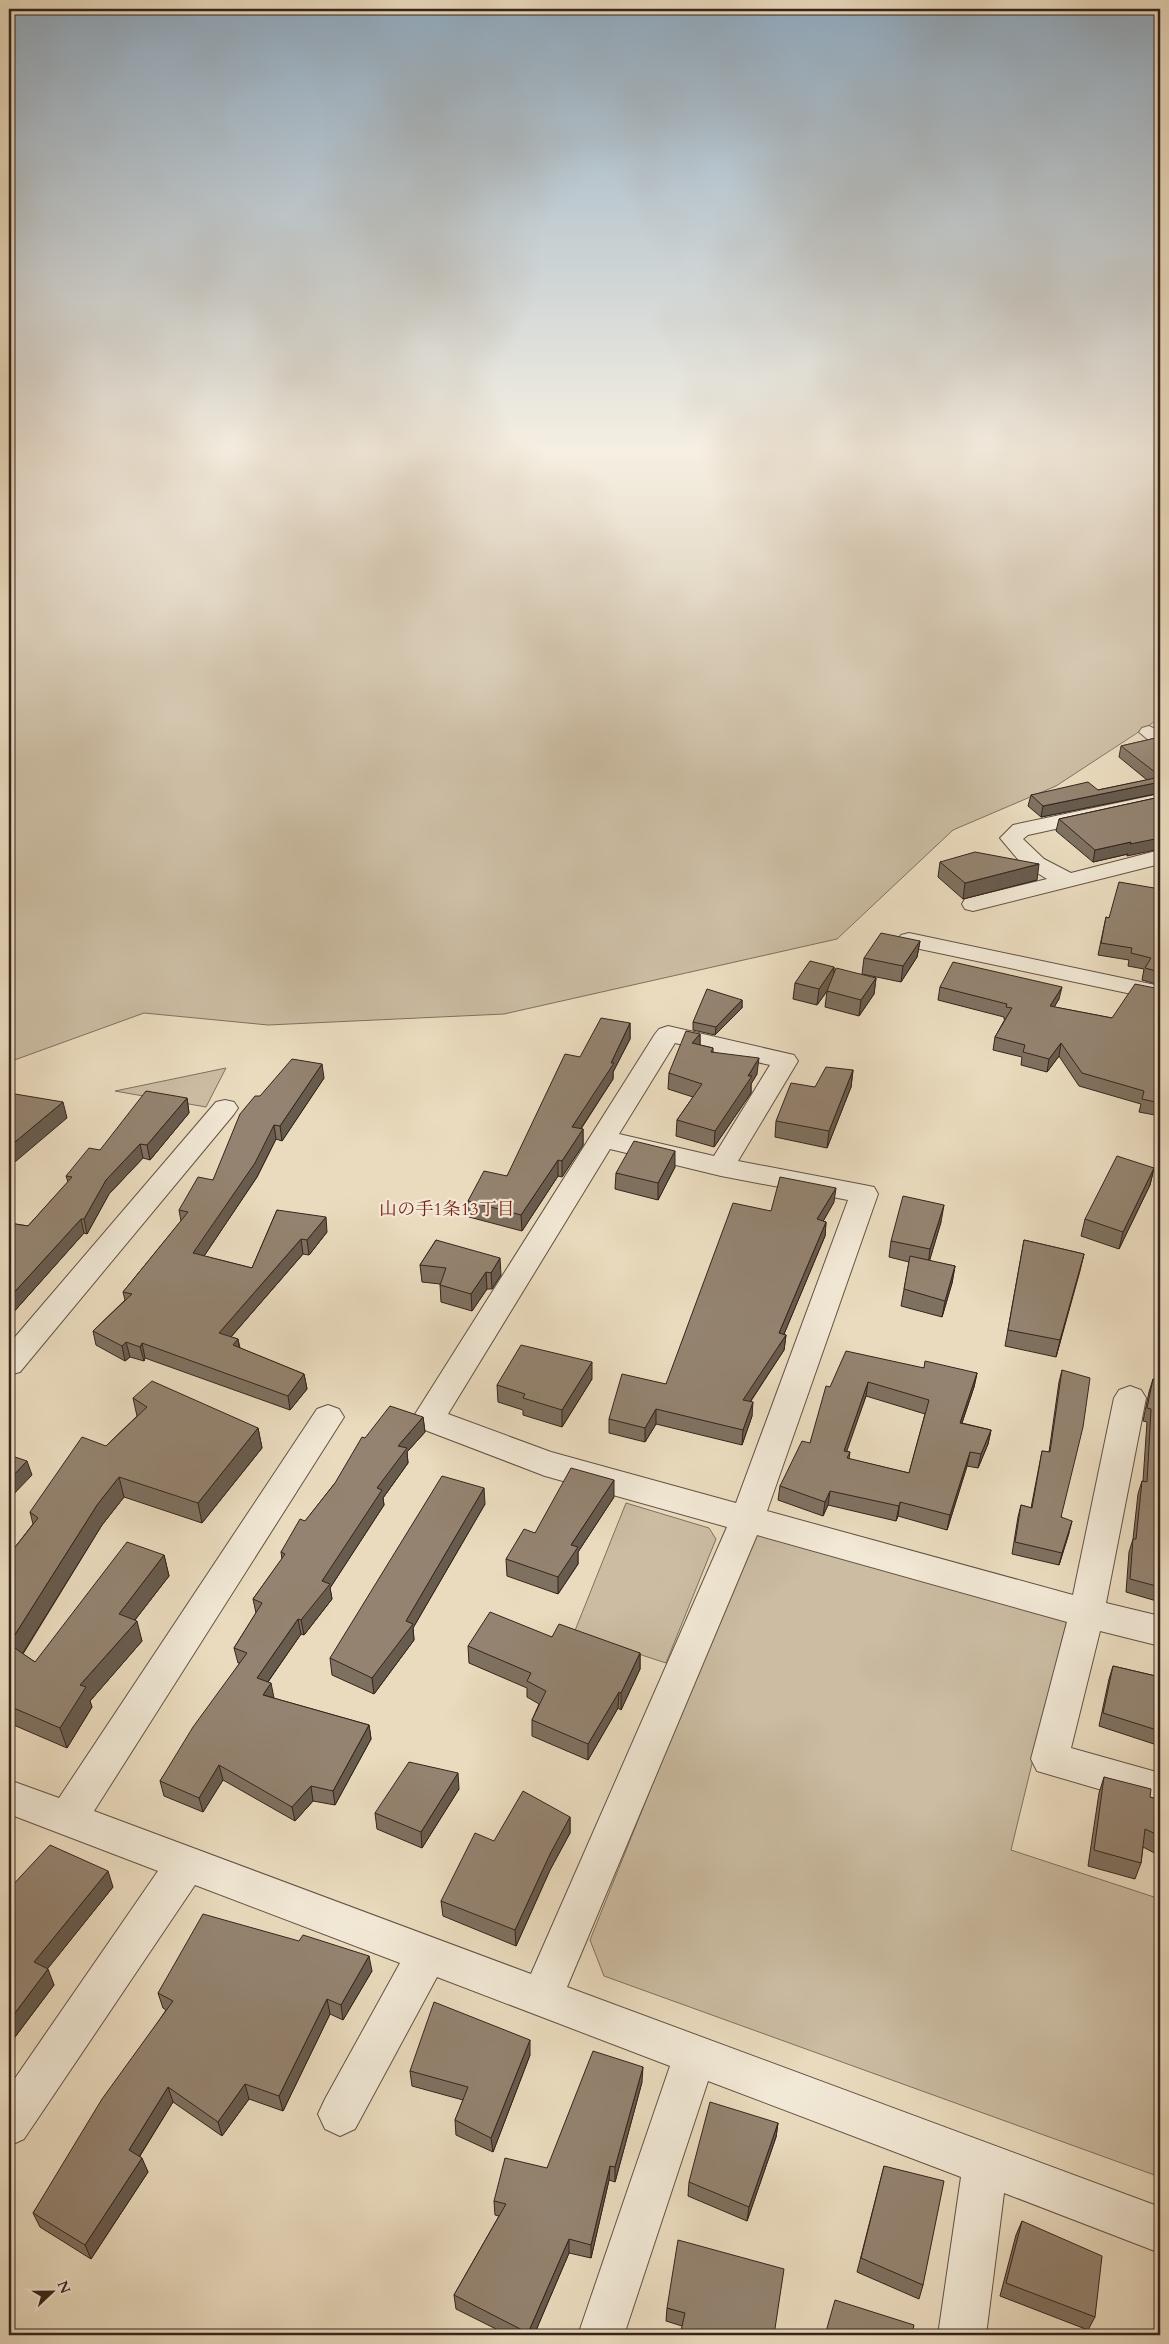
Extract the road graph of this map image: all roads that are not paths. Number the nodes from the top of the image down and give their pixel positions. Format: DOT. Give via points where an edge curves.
graph roads {
  1 [pos="1160,800"];
  2 [pos="1160,857"];
  3 [pos="1068,880"];
  4 [pos="973,904"];
  5 [pos="909,940"];
  6 [pos="1160,993"];
  7 [pos="225,1108"];
  8 [pos="602,1138"];
  9 [pos="721,1167"];
  10 [pos="9,1364"];
  11 [pos="1130,1398"];
  12 [pos="328,1417"];
  13 [pos="747,1519"];
  14 [pos="1087,1613"];
  15 [pos="1160,1631"];
  16 [pos="1160,1790"];
  17 [pos="9,1797"];
  18 [pos="66,1819"];
  19 [pos="186,1864"];
  20 [pos="427,1954"];
  21 [pos="542,1997"];
  22 [pos="694,2055"];
  23 [pos="340,2114"];
  24 [pos="9,2122"];
  25 [pos="985,2164"];
  26 [pos="1160,2230"];
  27 [pos="601,2334"];
  28 [pos="962,2335"];
  1 -- 3 [label="street" via="1021,830 1012,838 1016,848 1038,865"];
  2 -- 3 [label="street"];
  3 -- 4 [label="street"];
  5 -- 6 [label="street"];
  7 -- 10 [label="street"];
  8 -- 9 [label="street"];
  8 -- 9 [label="street" via="668,1034 785,1061"];
  8 -- 13 [label="street" via="428,1419 545,1463"];
  9 -- 13 [label="street" via="864,1194"];
  11 -- 14 [label="street"];
  12 -- 18 [label="street"];
  13 -- 14 [label="street"];
  13 -- 21 [label="street"];
  14 -- 15 [label="street"];
  14 -- 16 [label="street" via="1050,1759"];
  17 -- 18 [label="street"];
  18 -- 19 [label="street"];
  19 -- 20 [label="street"];
  19 -- 24 [label="street"];
  20 -- 21 [label="street"];
  20 -- 23 [label="street"];
  21 -- 22 [label="street"];
  22 -- 25 [label="street"];
  22 -- 27 [label="street"];
  25 -- 26 [label="street"];
  25 -- 28 [label="street"];
}
